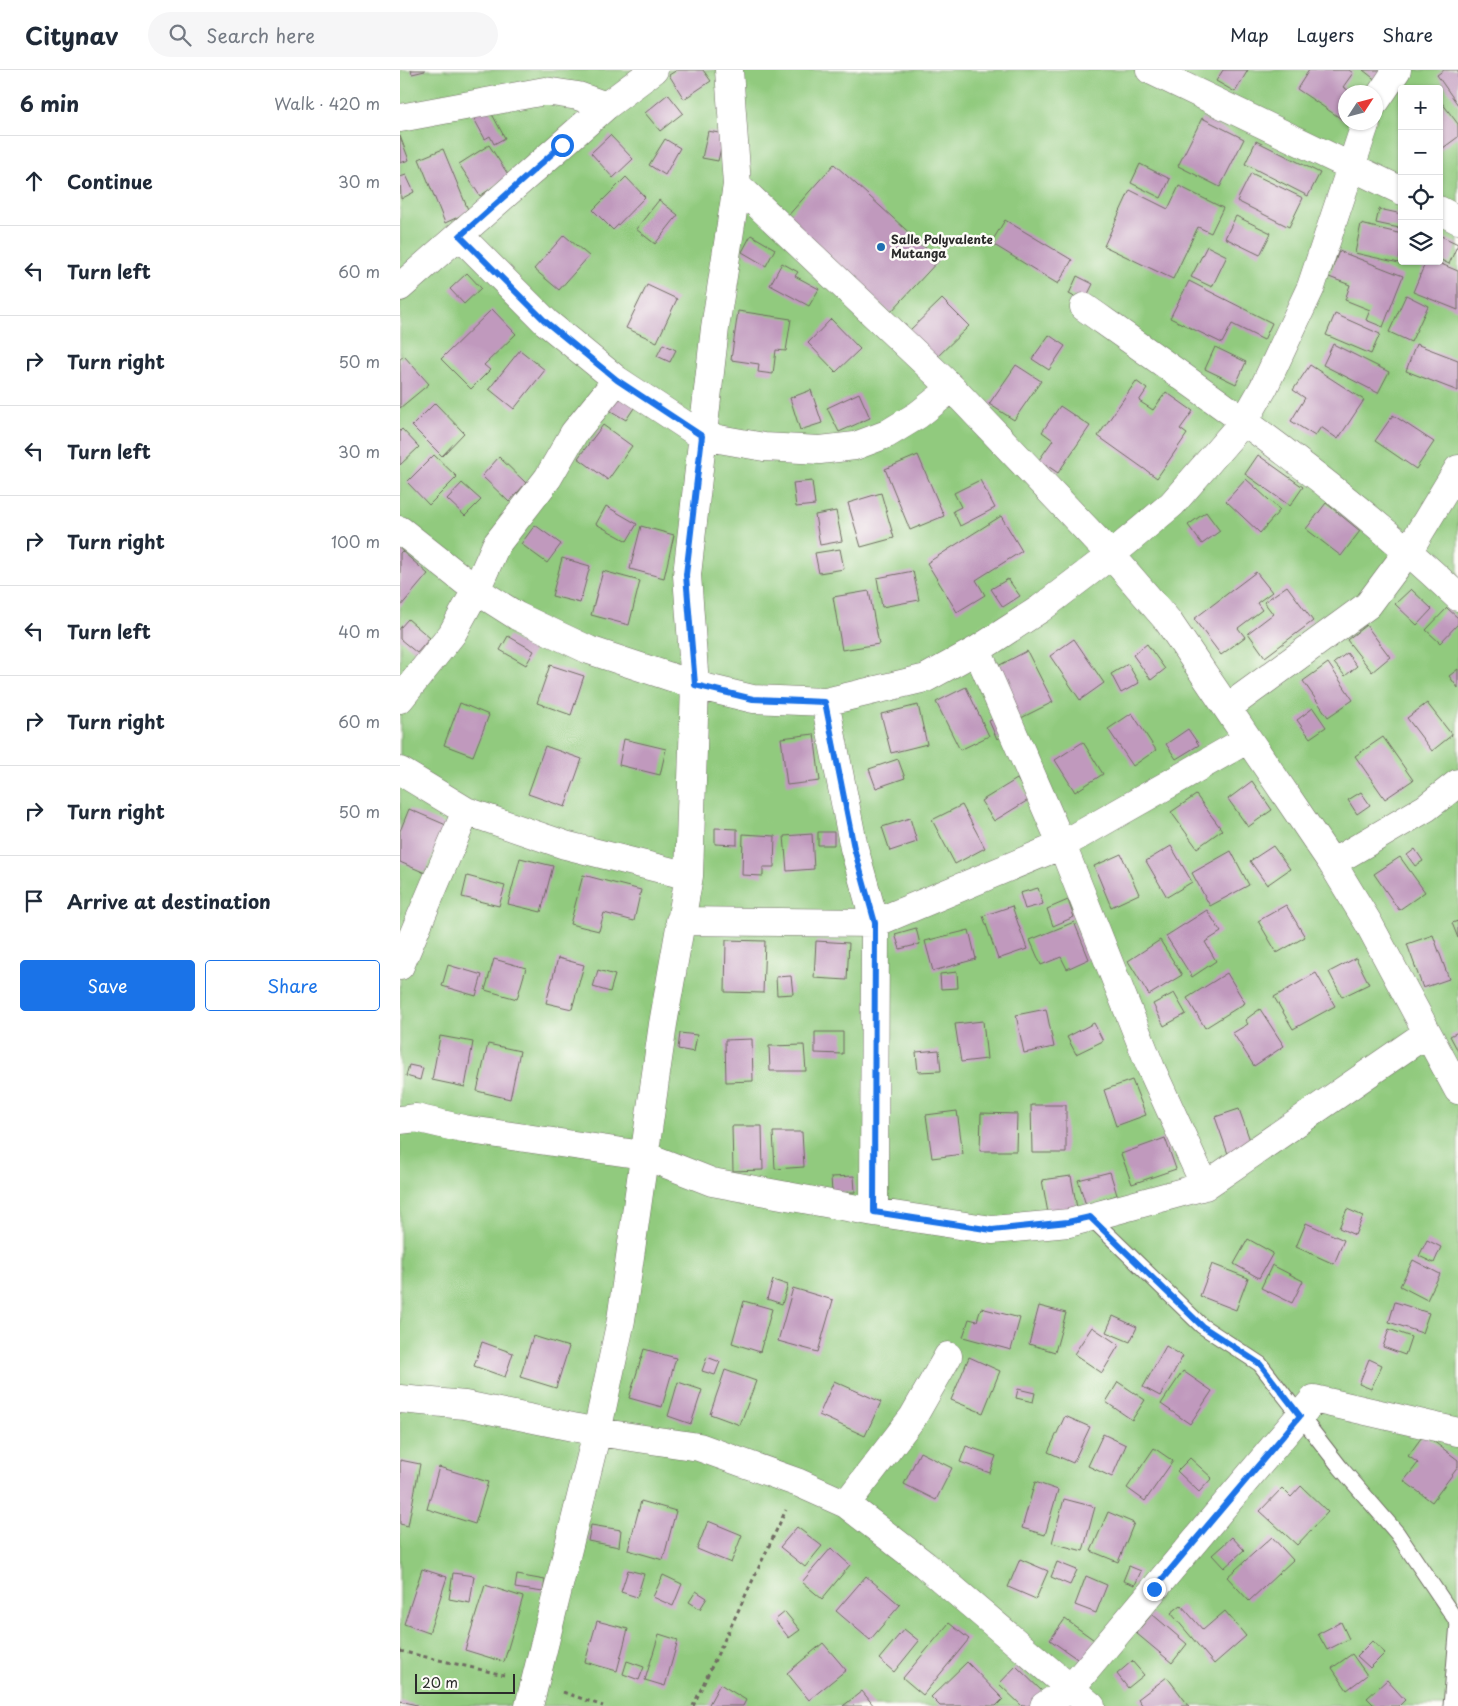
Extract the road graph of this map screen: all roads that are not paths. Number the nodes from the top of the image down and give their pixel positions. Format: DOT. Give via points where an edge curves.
graph roads {
  1 [pos="654,70"];
  2 [pos="729,70"];
  3 [pos="1150,70"];
  4 [pos="1397,70"];
  5 [pos="1383,91"];
  6 [pos="606,106"];
  7 [pos="400,118"];
  8 [pos="1363,130"];
  9 [pos="1352,165"];
  10 [pos="737,185"];
  11 [pos="1398,189"];
  12 [pos="1443,212"];
  13 [pos="1458,220"];
  14 [pos="460,236"];
  15 [pos="400,287"];
  16 [pos="1084,307"];
  17 [pos="617,380"];
  18 [pos="952,388"];
  19 [pos="1245,420"];
  20 [pos="702,436"];
  21 [pos="1458,469"];
  22 [pos="400,530"];
  23 [pos="1409,550"];
  24 [pos="1111,555"];
  25 [pos="476,590"];
  26 [pos="1458,597"];
  27 [pos="977,650"];
  28 [pos="695,685"];
  29 [pos="400,699"];
  30 [pos="825,702"];
  31 [pos="1226,708"];
  32 [pos="1248,739"];
  33 [pos="400,771"];
  34 [pos="1458,783"];
  35 [pos="466,811"];
  36 [pos="1062,845"];
  37 [pos="1332,863"];
  38 [pos="689,876"];
  39 [pos="680,921"];
  40 [pos="875,923"];
  41 [pos="400,963"];
  42 [pos="1427,1033"];
  43 [pos="1458,1090"];
  44 [pos="400,1120"];
  45 [pos="643,1155"];
  46 [pos="1205,1186"];
  47 [pos="874,1212"];
  48 [pos="1090,1217"];
  49 [pos="948,1356"];
  50 [pos="400,1399"];
  51 [pos="1300,1416"];
  52 [pos="597,1432"];
  53 [pos="1458,1432"];
  54 [pos="846,1504"];
  55 [pos="1081,1697"];
  56 [pos="529,1706"];
  57 [pos="1044,1706"];
  58 [pos="1451,1706"];
  1 -- 6 [label="street"];
  2 -- 10 [label="street"];
  3 -- 9 [label="street"];
  4 -- 5 [label="street"];
  6 -- 7 [label="street" via="578,96 546,91"];
  6 -- 14 [label="street"];
  8 -- 9 [label="street"];
  9 -- 11 [label="street"];
  9 -- 19 [label="street" via="1311,287"];
  10 -- 18 [label="street"];
  10 -- 20 [label="street"];
  12 -- 13 [label="street"];
  14 -- 15 [label="street"];
  14 -- 17 [label="street" via="546,322"];
  16 -- 19 [label="street"];
  17 -- 20 [label="street"];
  17 -- 25 [label="street" via="574,434 548,478 496,545"];
  18 -- 20 [label="street" via="887,434 855,446 820,450 764,447"];
  18 -- 24 [label="street"];
  19 -- 23 [label="street"];
  19 -- 24 [label="street" via="1172,504"];
  20 -- 28 [label="street" via="686,575"];
  21 -- 23 [label="street"];
  22 -- 25 [label="street"];
  23 -- 26 [label="street"];
  23 -- 31 [label="street" via="1368,605"];
  24 -- 27 [label="street" via="1040,609"];
  24 -- 31 [label="street" via="1168,621"];
  25 -- 28 [label="street" via="517,616 589,650"];
  25 -- 29 [label="street" via="452,634"];
  27 -- 30 [label="street" via="926,678"];
  27 -- 36 [label="street"];
  28 -- 30 [label="street" via="753,699"];
  28 -- 38 [label="street"];
  30 -- 40 [label="street" via="854,848"];
  31 -- 32 [label="street"];
  32 -- 36 [label="street"];
  32 -- 37 [label="street"];
  33 -- 35 [label="street"];
  34 -- 37 [label="street" via="1426,808"];
  35 -- 38 [label="street" via="565,845"];
  35 -- 41 [label="street"];
  36 -- 40 [label="street"];
  36 -- 46 [label="street" via="1151,1068"];
  37 -- 42 [label="street" via="1369,924"];
  38 -- 39 [label="street"];
  39 -- 40 [label="street"];
  39 -- 45 [label="street"];
  40 -- 47 [label="street"];
  42 -- 43 [label="street"];
  42 -- 46 [label="street"];
  44 -- 45 [label="street" via="416,1118 463,1129"];
  45 -- 47 [label="street" via="712,1182"];
  45 -- 52 [label="street" via="621,1320"];
  46 -- 48 [label="street"];
  47 -- 48 [label="street" via="992,1230"];
  48 -- 51 [label="lane" via="1202,1326 1260,1364"];
  49 -- 54 [label="street" via="913,1416"];
  50 -- 52 [label="street" via="465,1405"];
  51 -- 53 [label="street" via="1314,1399"];
  51 -- 55 [label="street"];
  51 -- 58 [label="lane" via="1397,1533 1458,1624"];
  52 -- 54 [label="street" via="698,1446"];
  52 -- 56 [label="street"];
  54 -- 55 [label="street" via="925,1565"];
  55 -- 57 [label="street"];
}
